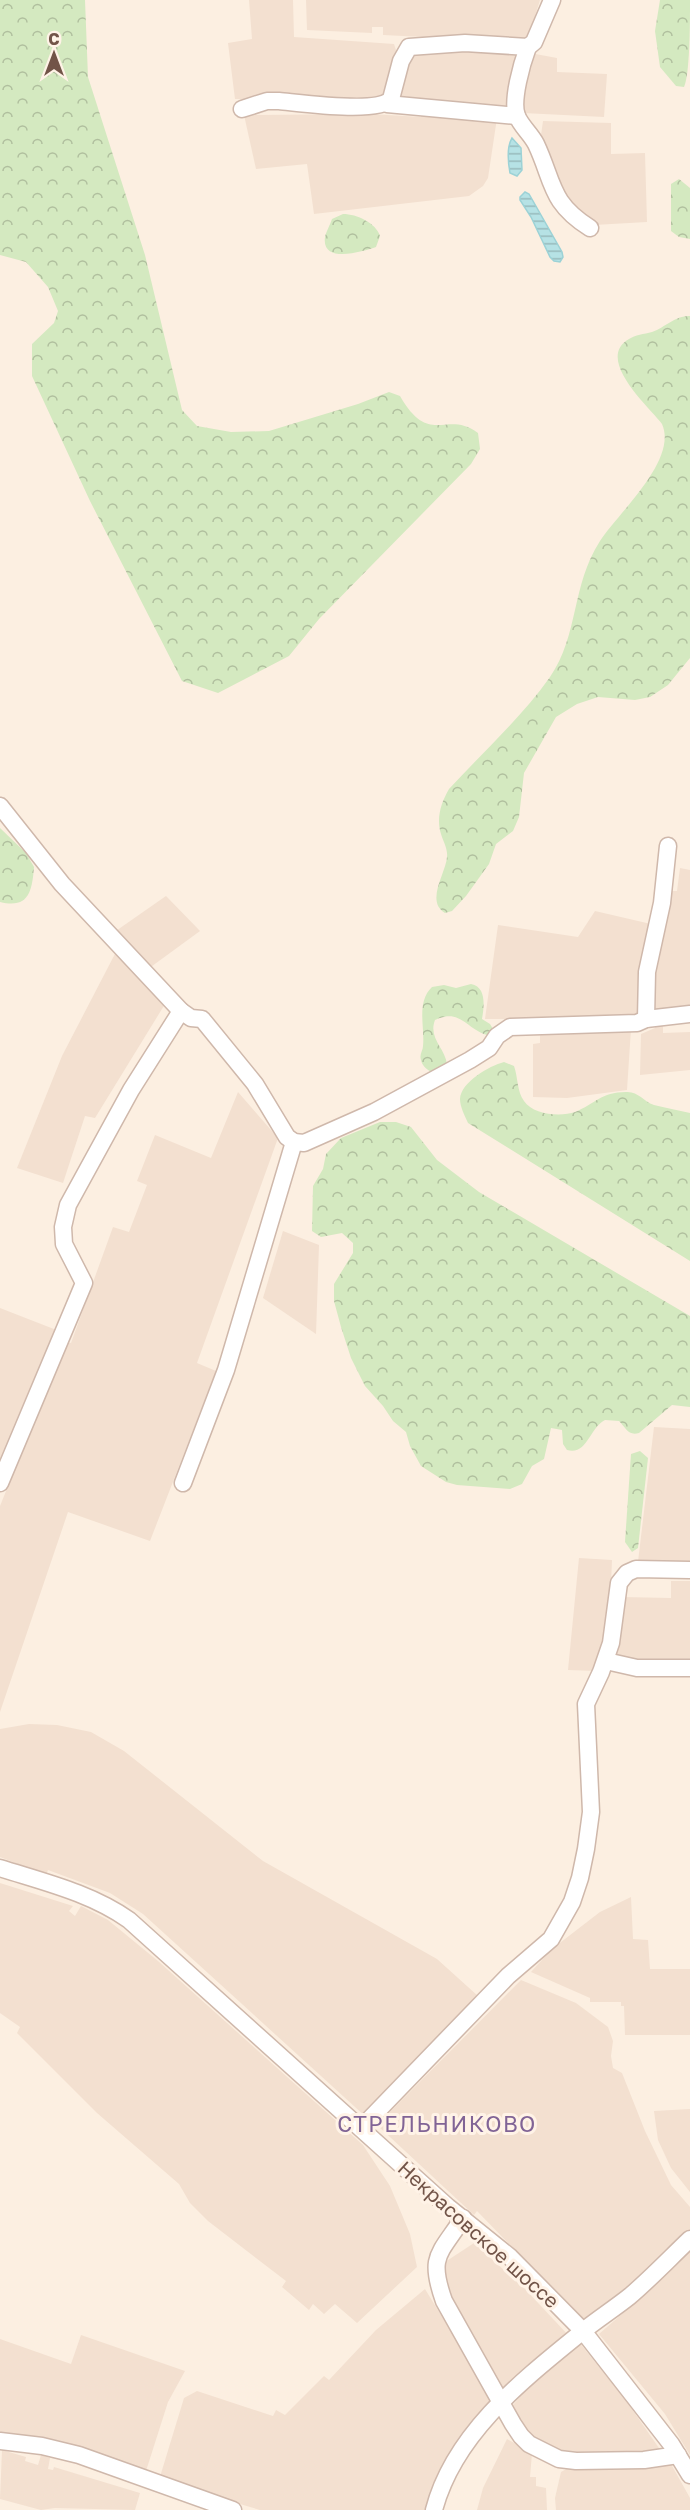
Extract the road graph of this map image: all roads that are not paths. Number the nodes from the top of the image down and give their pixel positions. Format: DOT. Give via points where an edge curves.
graph roads {
  1 [pos="552,0"];
  2 [pos="528,47"];
  3 [pos="387,104"];
  4 [pos="242,109"];
  5 [pos="517,116"];
  6 [pos="590,228"];
  7 [pos="0,806"];
  8 [pos="668,846"];
  9 [pos="181,1011"];
  10 [pos="690,1014"];
  11 [pos="646,1018"];
  12 [pos="294,1142"];
  13 [pos="183,1482"];
  14 [pos="0,1483"];
  15 [pos="690,1570"];
  16 [pos="606,1661"];
  17 [pos="690,1668"];
  18 [pos="0,1868"];
  19 [pos="362,2127"];
  20 [pos="463,2218"];
  21 [pos="690,2239"];
  22 [pos="583,2331"];
  23 [pos="502,2402"];
  24 [pos="0,2441"];
  25 [pos="678,2456"];
  26 [pos="690,2475"];
  27 [pos="233,2510"];
  28 [pos="434,2510"];
  1 -- 2 [label="street" via="534,42"];
  2 -- 3 [label="street" via="465,43 409,47"];
  2 -- 5 [label="street" via="521,67"];
  3 -- 4 [label="street" via="358,107 267,101"];
  3 -- 5 [label="street"];
  5 -- 6 [label="street" via="536,145 556,197"];
  7 -- 9 [label="street" via="62,884"];
  8 -- 11 [label="street" via="662,903 647,972"];
  9 -- 12 [label="street" via="190,1018 202,1019 220,1039"];
  9 -- 14 [label="street" via="131,1090 68,1204 64,1244 84,1283"];
  10 -- 11 [label="street"];
  11 -- 12 [label="street" via="637,1023 510,1027 489,1048 423,1087 344,1127 304,1143"];
  12 -- 13 [label="street" via="226,1370"];
  15 -- 16 [label="street" via="636,1569 627,1573 619,1583"];
  16 -- 17 [label="street" via="637,1668"];
  16 -- 19 [label="street" via="586,1704 591,1812 572,1902 551,1939 508,1976"];
  18 -- 19 [label="street, Некрасовское шоссе" via="112,1908"];
  19 -- 20 [label="street, Некрасовское шоссе"];
  20 -- 22 [label="street, Некрасовское шоссе" via="510,2257"];
  20 -- 23 [label="street" via="436,2260 436,2279 444,2301"];
  21 -- 22 [label="street" via="630,2296"];
  22 -- 23 [label="street"];
  22 -- 25 [label="street, Некрасовское шоссе"];
  23 -- 25 [label="street" via="521,2436 543,2453 559,2459 598,2462"];
  23 -- 28 [label="street" via="462,2448 448,2471"];
  24 -- 27 [label="street" via="79,2455"];
  25 -- 26 [label="street, Некрасовское шоссе"];
}
